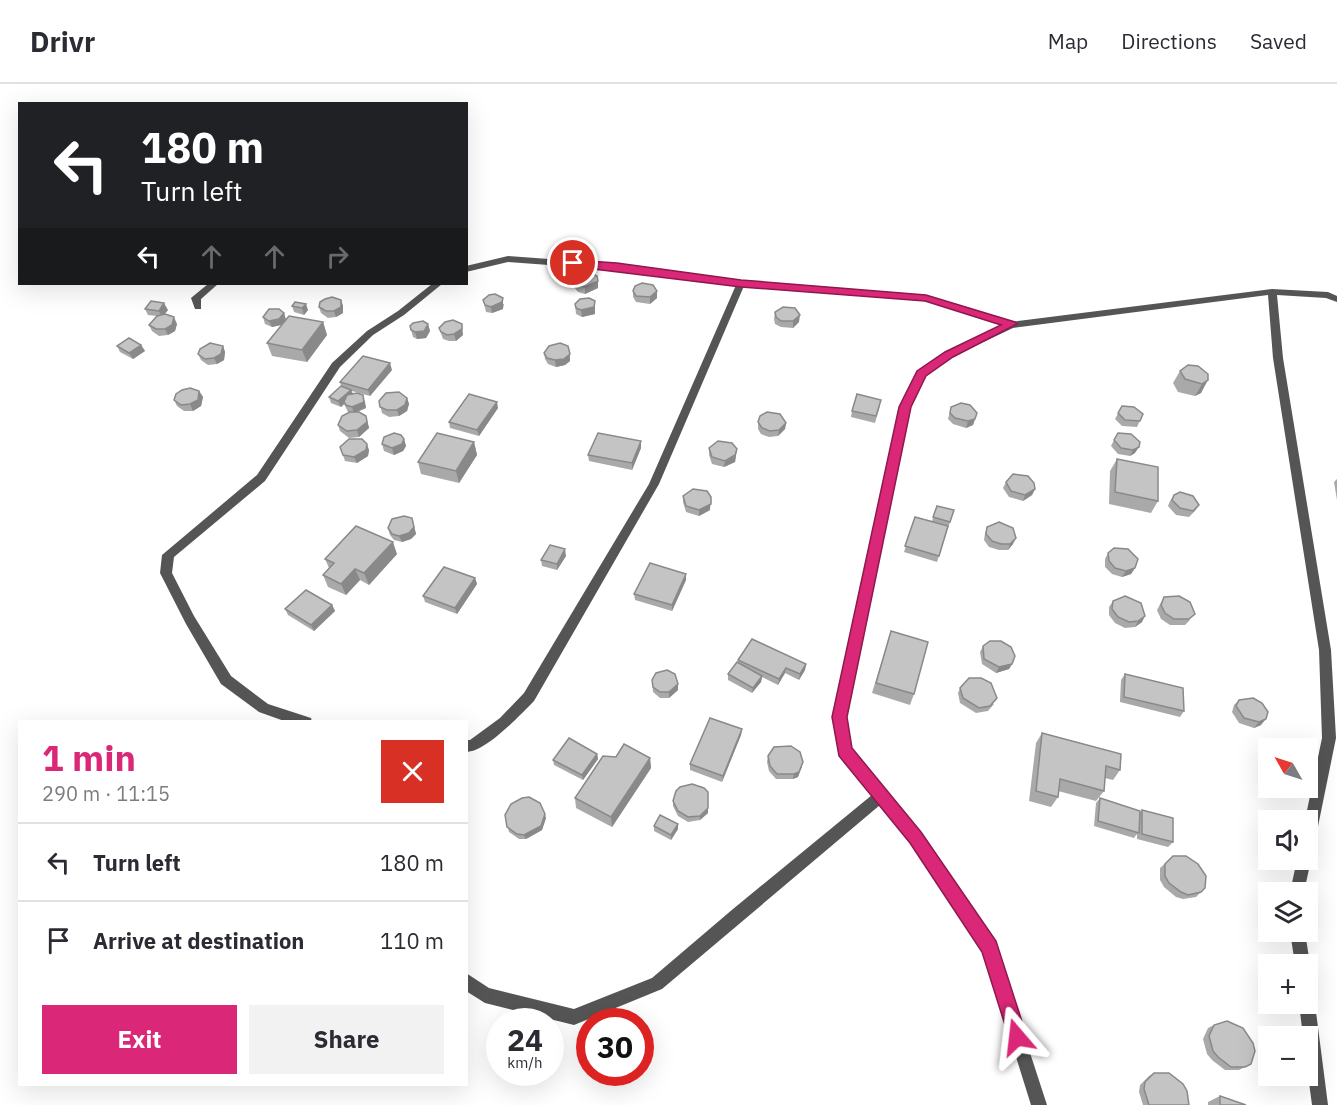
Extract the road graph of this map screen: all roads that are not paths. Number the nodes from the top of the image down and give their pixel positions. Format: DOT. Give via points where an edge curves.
graph roads {
  1 [pos="468,268"];
  2 [pos="741,283"];
  3 [pos="212,285"];
  4 [pos="436,285"];
  5 [pos="1272,292"];
  6 [pos="1337,298"];
  7 [pos="198,307"];
  8 [pos="1011,324"];
  9 [pos="300,720"];
  10 [pos="468,746"];
  11 [pos="881,796"];
  12 [pos="1314,810"];
  13 [pos="468,982"];
  14 [pos="1308,1014"];
  15 [pos="1039,1105"];
  16 [pos="1320,1105"];
  1 -- 2 [label="street" via="508,259 617,267"];
  2 -- 8 [label="street" via="926,298"];
  2 -- 10 [label="street" via="654,484 529,697 504,722"];
  3 -- 7 [label="street" via="196,298"];
  4 -- 9 [label="street" via="370,333 336,365 261,478 168,555 166,573 226,680 264,708"];
  5 -- 6 [label="street"];
  5 -- 8 [label="street"];
  5 -- 12 [label="street" via="1278,358 1326,650 1329,738"];
  8 -- 11 [label="street" via="921,373 905,407 839,717 845,751"];
  11 -- 13 [label="street" via="657,984 574,1017 485,995"];
  11 -- 15 [label="street" via="915,837 989,947"];
  14 -- 16 [label="street"];
}
